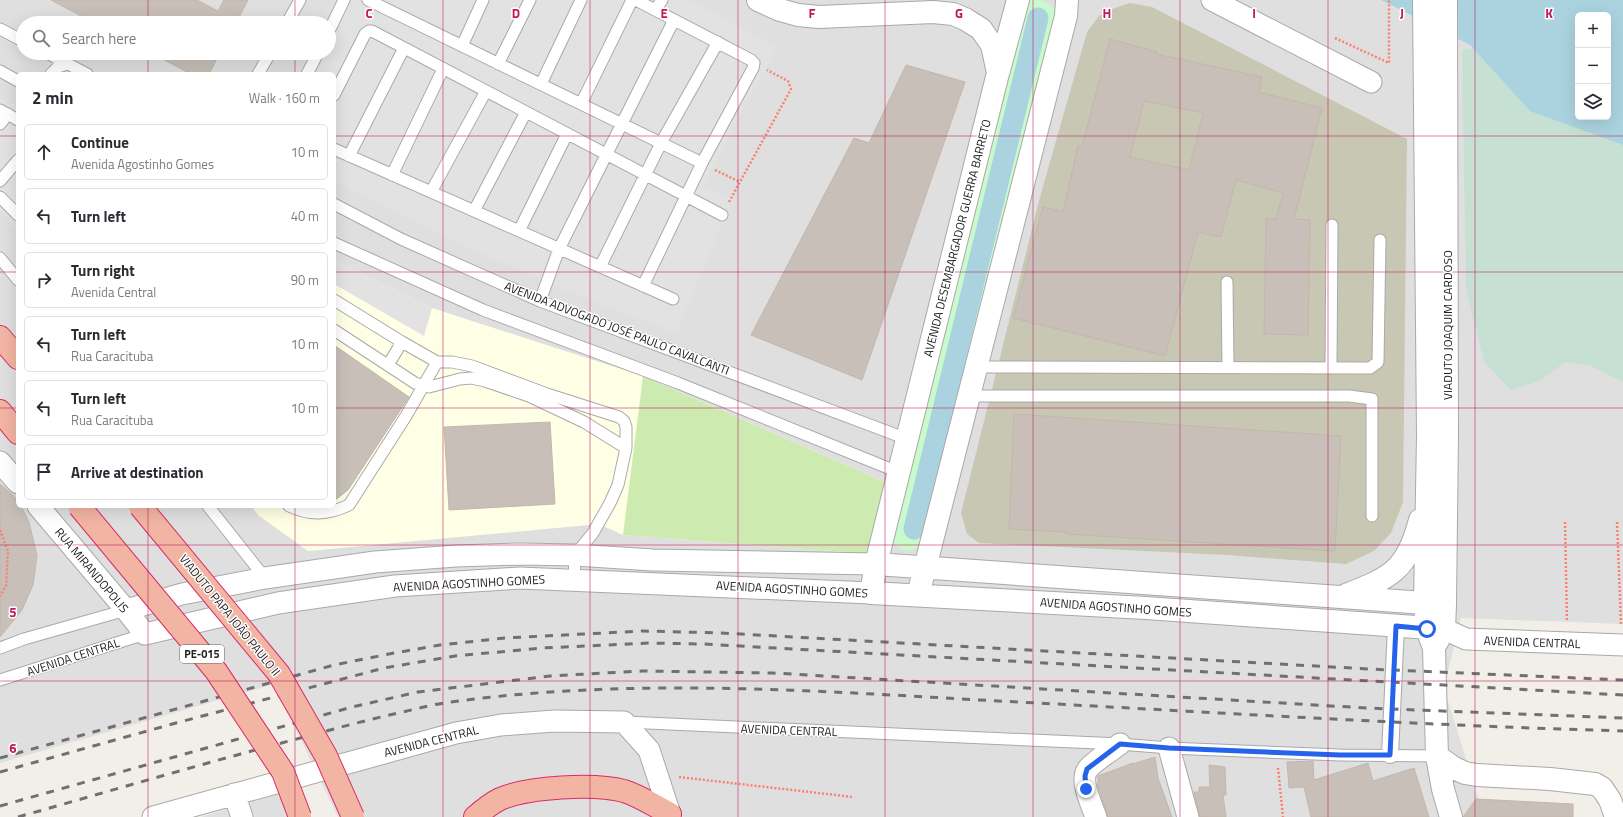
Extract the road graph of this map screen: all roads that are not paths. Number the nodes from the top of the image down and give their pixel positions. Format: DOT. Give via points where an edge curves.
graph roads {
  1 [pos="300,0"];
  2 [pos="344,0"];
  3 [pos="368,0"];
  4 [pos="483,0"];
  5 [pos="530,0"];
  6 [pos="581,0"];
  7 [pos="632,0"];
  8 [pos="636,0"];
  9 [pos="662,0"];
  10 [pos="758,0"];
  11 [pos="900,0"];
  12 [pos="1018,0"];
  13 [pos="1212,0"];
  14 [pos="1424,0"];
  15 [pos="1446,0"];
  16 [pos="1065,4"];
  17 [pos="655,10"];
  18 [pos="838,15"];
  19 [pos="291,16"];
  20 [pos="336,17"];
  21 [pos="674,20"];
  22 [pos="0,29"];
  23 [pos="16,37"];
  24 [pos="718,42"];
  25 [pos="462,46"];
  26 [pos="404,48"];
  27 [pos="60,60"];
  28 [pos="266,60"];
  29 [pos="314,60"];
  30 [pos="67,64"];
  31 [pos="498,64"];
  32 [pos="443,69"];
  33 [pos="0,71"];
  34 [pos="53,72"];
  35 [pos="83,72"];
  36 [pos="259,72"];
  37 [pos="308,72"];
  38 [pos="998,73"];
  39 [pos="16,80"];
  40 [pos="1371,82"];
  41 [pos="541,84"];
  42 [pos="336,91"];
  43 [pos="486,91"];
  44 [pos="580,104"];
  45 [pos="526,112"];
  46 [pos="9,114"];
  47 [pos="0,124"];
  48 [pos="622,124"];
  49 [pos="567,134"];
  50 [pos="661,143"];
  51 [pos="336,150"];
  52 [pos="607,154"];
  53 [pos="349,156"];
  54 [pos="16,162"];
  55 [pos="702,163"];
  56 [pos="392,175"];
  57 [pos="645,175"];
  58 [pos="0,181"];
  59 [pos="431,192"];
  60 [pos="687,196"];
  61 [pos="0,197"];
  62 [pos="336,205"];
  63 [pos="474,211"];
  64 [pos="16,213"];
  65 [pos="722,215"];
  66 [pos="1332,225"];
  67 [pos="519,231"];
  68 [pos="1380,240"];
  69 [pos="336,244"];
  70 [pos="560,249"];
  71 [pos="0,258"];
  72 [pos="600,267"];
  73 [pos="16,278"];
  74 [pos="1227,282"];
  75 [pos="643,286"];
  76 [pos="673,299"];
  77 [pos="336,301"];
  78 [pos="540,301"];
  79 [pos="336,331"];
  80 [pos="0,337"];
  81 [pos="402,342"];
  82 [pos="16,356"];
  83 [pos="437,362"];
  84 [pos="388,365"];
  85 [pos="976,367"];
  86 [pos="1228,367"];
  87 [pos="1331,367"];
  88 [pos="424,385"];
  89 [pos="968,396"];
  90 [pos="0,411"];
  91 [pos="16,431"];
  92 [pos="1437,436"];
  93 [pos="907,439"];
  94 [pos="626,448"];
  95 [pos="0,462"];
  96 [pos="898,472"];
  97 [pos="1426,478"];
  98 [pos="16,481"];
  99 [pos="40,508"];
  100 [pos="81,508"];
  101 [pos="142,508"];
  102 [pos="210,508"];
  103 [pos="296,508"];
  104 [pos="1372,516"];
  105 [pos="575,555"];
  106 [pos="876,564"];
  107 [pos="925,566"];
  108 [pos="266,578"];
  109 [pos="574,580"];
  110 [pos="871,593"];
  111 [pos="918,595"];
  112 [pos="1343,596"];
  113 [pos="1435,604"];
  114 [pos="126,610"];
  115 [pos="1396,626"];
  116 [pos="145,634"];
  117 [pos="1435,635"];
  118 [pos="1622,645"];
  119 [pos="0,648"];
  120 [pos="0,680"];
  121 [pos="624,722"];
  122 [pos="1120,744"];
  123 [pos="1169,748"];
  124 [pos="1390,755"];
  125 [pos="1437,756"];
  126 [pos="234,794"];
  127 [pos="671,816"];
  128 [pos="153,817"];
  129 [pos="242,817"];
  130 [pos="300,817"];
  131 [pos="353,817"];
  132 [pos="475,817"];
  133 [pos="1096,817"];
  134 [pos="1188,817"];
  135 [pos="1451,817"];
  136 [pos="1616,817"];
  1 -- 19 [label="lane"];
  2 -- 20 [label="lane"];
  3 -- 25 [label="lane"];
  4 -- 25 [label="lane"];
  5 -- 31 [label="lane"];
  6 -- 41 [label="lane"];
  7 -- 44 [label="lane"];
  8 -- 17 [label="lane"];
  9 -- 17 [label="lane"];
  10 -- 18 [label="street, AVENIDA DESEMBARGADOR GUERRA BARRETO" via="798,15"];
  11 -- 18 [label="street, AVENIDA DESEMBARGADOR GUERRA BARRETO"];
  12 -- 38 [label="street"];
  13 -- 40 [label="street"];
  14 -- 92 [label="street, VIADUTO JOAQUIM CARDOSO"];
  15 -- 92 [label="street, VIADUTO JOAQUIM CARDOSO"];
  16 -- 85 [label="street"];
  17 -- 21 [label="lane"];
  18 -- 38 [label="street, AVENIDA DESEMBARGADOR GUERRA BARRETO" via="933,12 953,14 981,30 992,45"];
  21 -- 24 [label="lane"];
  21 -- 48 [label="lane"];
  22 -- 23 [label="lane"];
  24 -- 50 [label="lane"];
  24 -- 55 [label="lane" via="754,63"];
  25 -- 31 [label="lane"];
  26 -- 32 [label="lane"];
  26 -- 42 [label="lane" via="369,31 365,34"];
  26 -- 53 [label="lane"];
  27 -- 30 [label="lane"];
  28 -- 36 [label="lane"];
  29 -- 37 [label="lane"];
  30 -- 34 [label="lane"];
  30 -- 35 [label="lane"];
  31 -- 41 [label="lane"];
  32 -- 43 [label="lane"];
  32 -- 56 [label="lane"];
  33 -- 39 [label="lane"];
  38 -- 93 [label="street, AVENIDA DESEMBARGADOR GUERRA BARRETO"];
  41 -- 44 [label="lane"];
  43 -- 45 [label="lane"];
  43 -- 59 [label="lane"];
  44 -- 48 [label="lane"];
  45 -- 49 [label="lane"];
  45 -- 63 [label="lane"];
  46 -- 47 [label="lane"];
  48 -- 50 [label="lane"];
  48 -- 52 [label="lane"];
  49 -- 52 [label="lane"];
  49 -- 67 [label="lane"];
  50 -- 55 [label="lane"];
  50 -- 57 [label="lane"];
  51 -- 53 [label="lane"];
  52 -- 57 [label="lane"];
  52 -- 70 [label="lane"];
  53 -- 56 [label="lane"];
  54 -- 58 [label="lane"];
  55 -- 60 [label="lane"];
  56 -- 59 [label="lane"];
  57 -- 60 [label="lane"];
  57 -- 72 [label="lane"];
  59 -- 63 [label="lane"];
  60 -- 65 [label="lane"];
  60 -- 75 [label="lane"];
  61 -- 64 [label="lane"];
  62 -- 78 [label="lane, AVENIDA ADVOGADO JOSÉ PAULO CAVALCANTI" via="401,239"];
  63 -- 67 [label="lane"];
  66 -- 87 [label="lane"];
  67 -- 70 [label="lane"];
  68 -- 87 [label="lane" via="1378,362 1370,368"];
  69 -- 96 [label="lane" via="483,310"];
  70 -- 72 [label="lane"];
  70 -- 78 [label="lane"];
  71 -- 73 [label="lane"];
  72 -- 75 [label="lane"];
  74 -- 86 [label="lane"];
  75 -- 76 [label="lane"];
  77 -- 81 [label="lane"];
  78 -- 93 [label="lane, AVENIDA ADVOGADO JOSÉ PAULO CAVALCANTI"];
  79 -- 84 [label="lane"];
  80 -- 82 [label="highway"];
  81 -- 83 [label="lane"];
  81 -- 84 [label="lane"];
  83 -- 88 [label="lane"];
  83 -- 94 [label="lane" via="472,366 619,417 626,427"];
  84 -- 88 [label="lane" via="416,383"];
  85 -- 86 [label="lane"];
  85 -- 89 [label="street"];
  86 -- 87 [label="lane"];
  88 -- 94 [label="lane" via="471,378 485,381 529,396 584,422"];
  88 -- 103 [label="lane" via="349,505 336,512 319,514"];
  89 -- 104 [label="lane" via="1349,396 1372,399"];
  89 -- 107 [label="street"];
  90 -- 91 [label="highway"];
  92 -- 97 [label="street, VIADUTO JOAQUIM CARDOSO"];
  92 -- 113 [label="street, VIADUTO JOAQUIM CARDOSO"];
  93 -- 96 [label="street, AVENIDA DESEMBARGADOR GUERRA BARRETO"];
  94 -- 105 [label="lane" via="618,485 610,503 593,533"];
  95 -- 98 [label="street"];
  96 -- 106 [label="street, AVENIDA DESEMBARGADOR GUERRA BARRETO"];
  97 -- 112 [label="street" via="1420,518 1410,551 1390,575"];
  97 -- 113 [label="street, VIADUTO JOAQUIM CARDOSO"];
  99 -- 114 [label="street, RUA MIRANDOPOLIS"];
  100 -- 130 [label="highway, PE-015, bridge" via="216,672 283,772"];
  101 -- 131 [label="highway, VIADUTO PAPA JOÃO PAULO II, bridge" via="279,674 326,756"];
  102 -- 108 [label="lane"];
  105 -- 106 [label="street, AVENIDA AGOSTINHO GOMES" via="653,560"];
  105 -- 108 [label="street, AVENIDA AGOSTINHO GOMES" via="456,556 375,562"];
  105 -- 109 [label="lane"];
  106 -- 107 [label="street, AVENIDA AGOSTINHO GOMES"];
  106 -- 110 [label="street, AVENIDA DESEMBARGADOR GUERRA BARRETO"];
  107 -- 111 [label="street"];
  107 -- 112 [label="street, AVENIDA AGOSTINHO GOMES"];
  108 -- 114 [label="street, AVENIDA AGOSTINHO GOMES" via="182,594"];
  109 -- 110 [label="street, AVENIDA AGOSTINHO GOMES"];
  109 -- 116 [label="street, AVENIDA AGOSTINHO GOMES" via="520,578 395,586 278,603"];
  110 -- 111 [label="street, AVENIDA AGOSTINHO GOMES"];
  111 -- 115 [label="street, AVENIDA AGOSTINHO GOMES"];
  112 -- 113 [label="street, AVENIDA AGOSTINHO GOMES"];
  113 -- 117 [label="street, VIADUTO JOAQUIM CARDOSO"];
  114 -- 116 [label="street, RUA MIRANDOPOLIS"];
  114 -- 119 [label="lane"];
  115 -- 117 [label="street, AVENIDA AGOSTINHO GOMES"];
  115 -- 124 [label="street"];
  116 -- 120 [label="lane, AVENIDA CENTRAL"];
  117 -- 118 [label="street, AVENIDA CENTRAL" via="1466,639"];
  117 -- 125 [label="street, VIADUTO JOAQUIM CARDOSO"];
  121 -- 122 [label="lane, AVENIDA CENTRAL"];
  121 -- 126 [label="street, AVENIDA CENTRAL" via="554,721 501,725 456,733"];
  121 -- 127 [label="street" via="649,750"];
  122 -- 123 [label="lane, AVENIDA CENTRAL"];
  122 -- 133 [label="street" via="1087,769 1086,789"];
  123 -- 124 [label="lane, AVENIDA CENTRAL"];
  123 -- 134 [label="street"];
  124 -- 125 [label="lane, AVENIDA CENTRAL"];
  125 -- 135 [label="street, VIADUTO JOAQUIM CARDOSO"];
  125 -- 136 [label="street" via="1465,773 1595,784 1602,788 1610,800"];
  126 -- 128 [label="street, AVENIDA CENTRAL"];
  126 -- 129 [label="street"];
  127 -- 132 [label="highway" via="639,796 622,791 604,788 556,788 523,792 500,799"];
}
